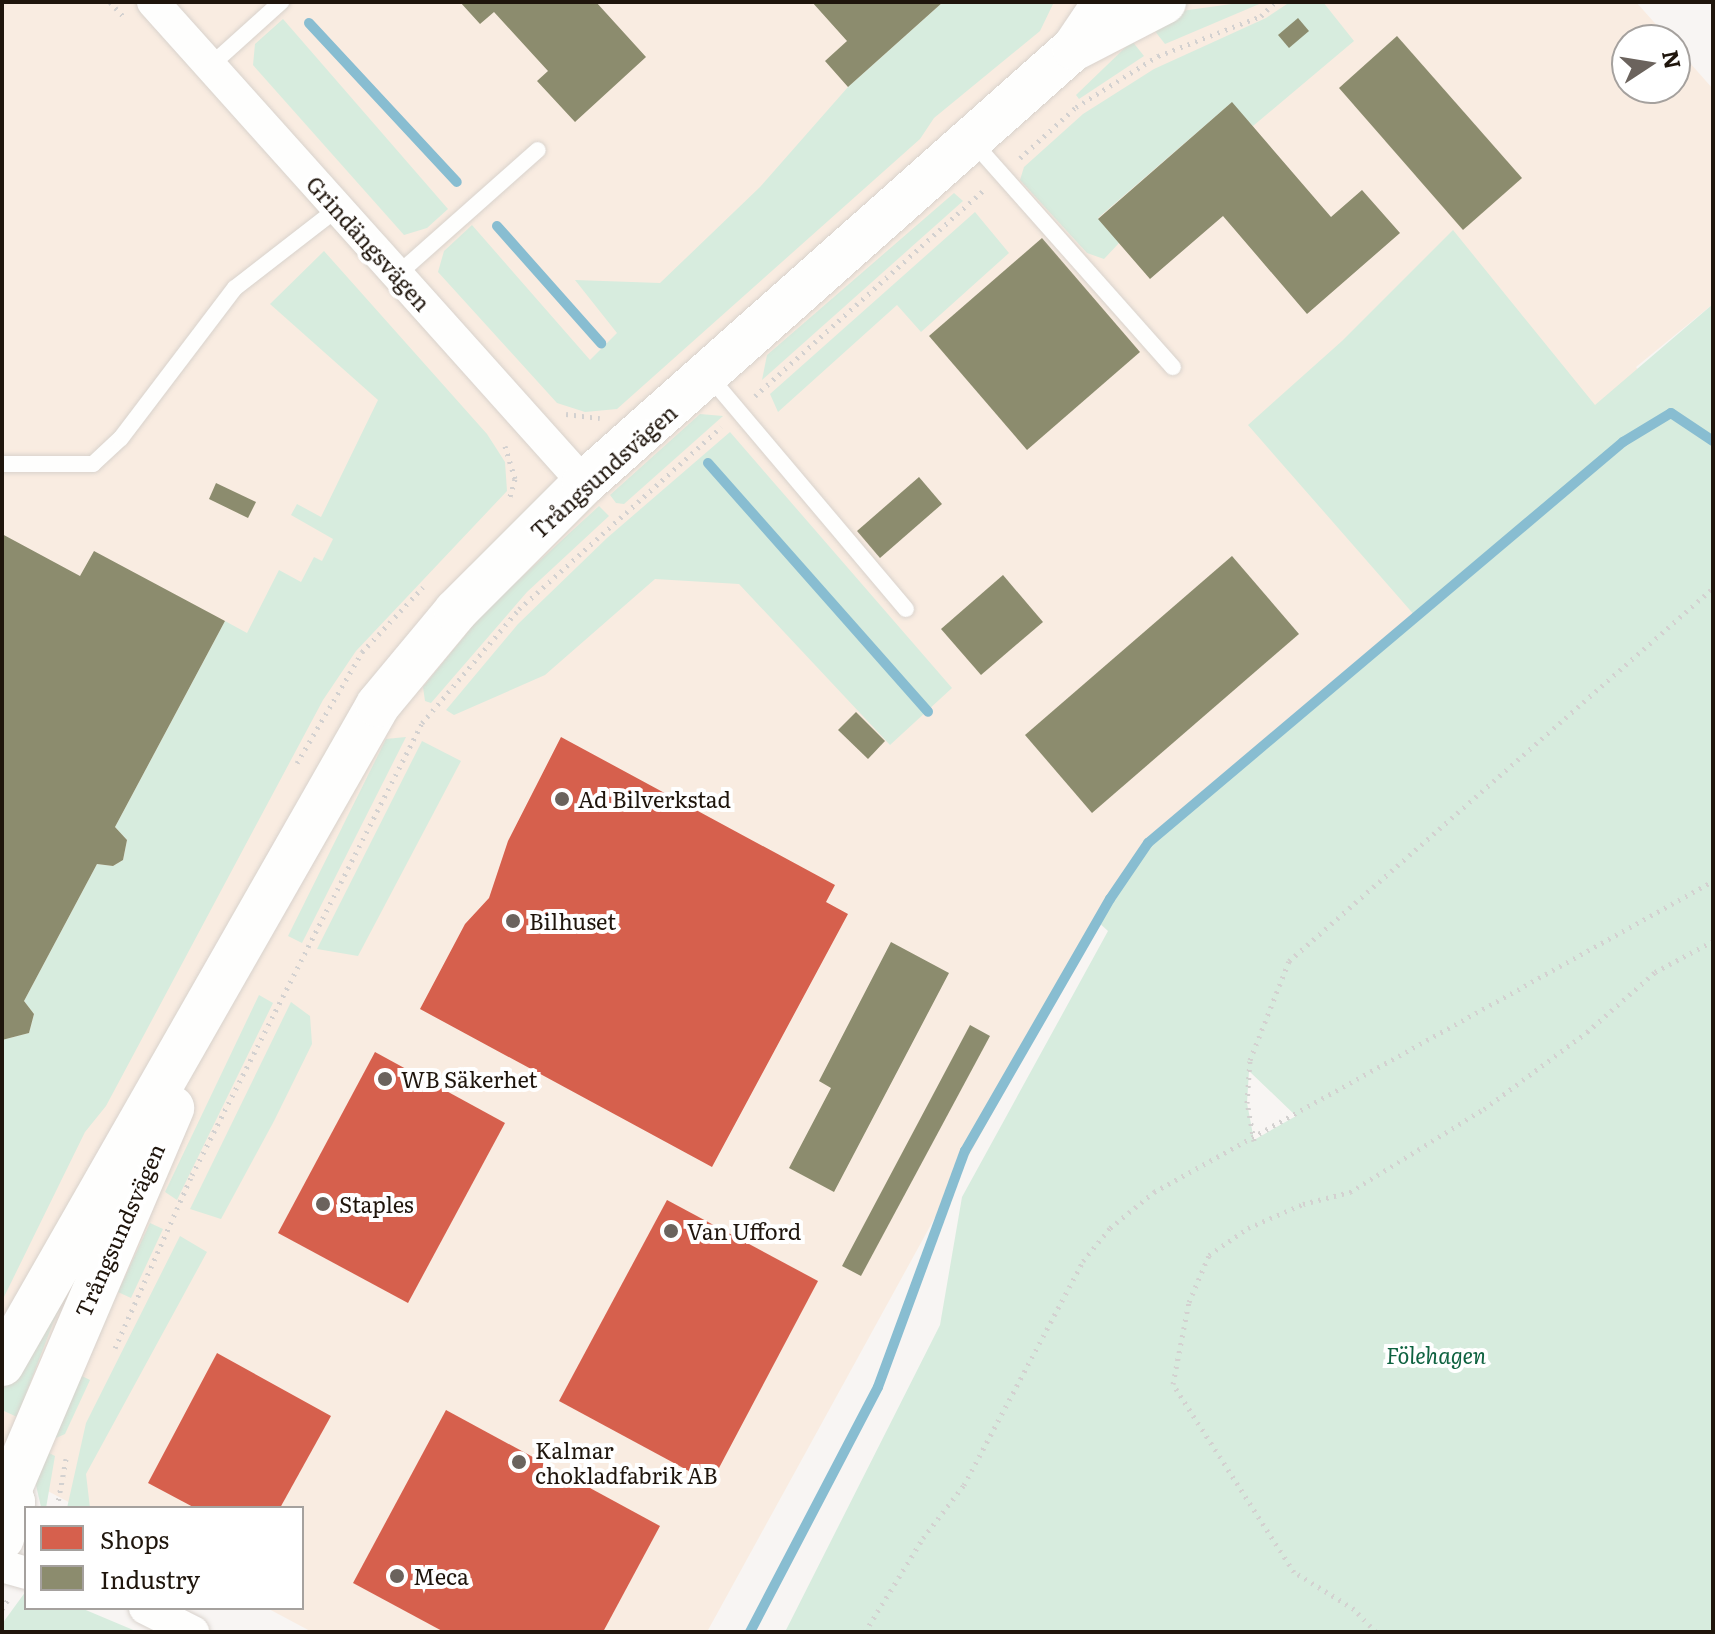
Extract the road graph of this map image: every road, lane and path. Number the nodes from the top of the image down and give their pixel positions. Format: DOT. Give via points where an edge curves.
graph roads {
  1 [pos="153,2"];
  2 [pos="281,2"];
  3 [pos="1105,2"];
  4 [pos="1164,2"];
  5 [pos="1275,2"];
  6 [pos="1074,48"];
  7 [pos="210,66"];
  8 [pos="972,141"];
  9 [pos="538,150"];
  10 [pos="1001,174"];
  11 [pos="338,208"];
  12 [pos="397,275"];
  13 [pos="1173,367"];
  14 [pos="709,376"];
  15 [pos="558,411"];
  16 [pos="739,411"];
  17 [pos="608,418"];
  18 [pos="495,433"];
  19 [pos="2,464"];
  20 [pos="584,483"];
  21 [pos="502,510"];
  22 [pos="425,585"];
  23 [pos="1713,588"];
  24 [pos="906,609"];
  25 [pos="293,771"];
  26 [pos="1713,881"];
  27 [pos="1713,941"];
  28 [pos="228,973"];
  29 [pos="1254,1141"];
  30 [pos="111,1356"];
  31 [pos="2,1364"];
  32 [pos="68,1453"];
  33 [pos="11,1502"];
  34 [pos="57,1506"];
  35 [pos="2,1566"];
  36 [pos="24,1572"];
  37 [pos="149,1610"];
  38 [pos="193,1632"];
  39 [pos="865,1632"];
  40 [pos="1376,1632"];
  1 -- 7 [label="street, Grindängsvägen"];
  2 -- 7 [label="lane"];
  3 -- 6 [label="main road, Trångsundsvägen"];
  4 -- 6 [label="main road, Trångsundsvägen"];
  5 -- 10 [label="path" via="1261,16 1158,56 1090,98"];
  6 -- 8 [label="main road, Trångsundsvägen"];
  7 -- 11 [label="street, Grindängsvägen"];
  8 -- 10 [label="lane"];
  8 -- 14 [label="main road, Trångsundsvägen"];
  9 -- 12 [label="lane"];
  10 -- 13 [label="lane"];
  10 -- 16 [label="path"];
  11 -- 12 [label="street, Grindängsvägen"];
  11 -- 19 [label="lane" via="235,288 121,438 93,464"];
  12 -- 20 [label="street, Grindängsvägen"];
  14 -- 16 [label="lane"];
  14 -- 20 [label="main road, Trångsundsvägen"];
  15 -- 17 [label="path"];
  16 -- 24 [label="lane"];
  16 -- 30 [label="path" via="519,609 422,723 192,1175"];
  18 -- 21 [label="path" via="513,461 515,479"];
  20 -- 28 [label="main road, Trångsundsvägen" via="456,611 378,705"];
  22 -- 25 [label="path" via="362,652"];
  23 -- 29 [label="path" via="1289,961 1250,1060 1247,1103"];
  26 -- 29 [label="path"];
  27 -- 40 [label="path" via="1655,972 1587,1032 1484,1109 1350,1192 1303,1204 1248,1228 1209,1255 1189,1302 1173,1384 1294,1572 1354,1609"];
  28 -- 31 [label="main road, Trångsundsvägen" via="80,1220"];
  28 -- 33 [label="main road, Trångsundsvägen"];
  29 -- 39 [label="path" via="1154,1192 1110,1228 1083,1261 964,1485 923,1538"];
  32 -- 34 [label="path"];
  35 -- 36 [label="street"];
  37 -- 38 [label="street"];
}
